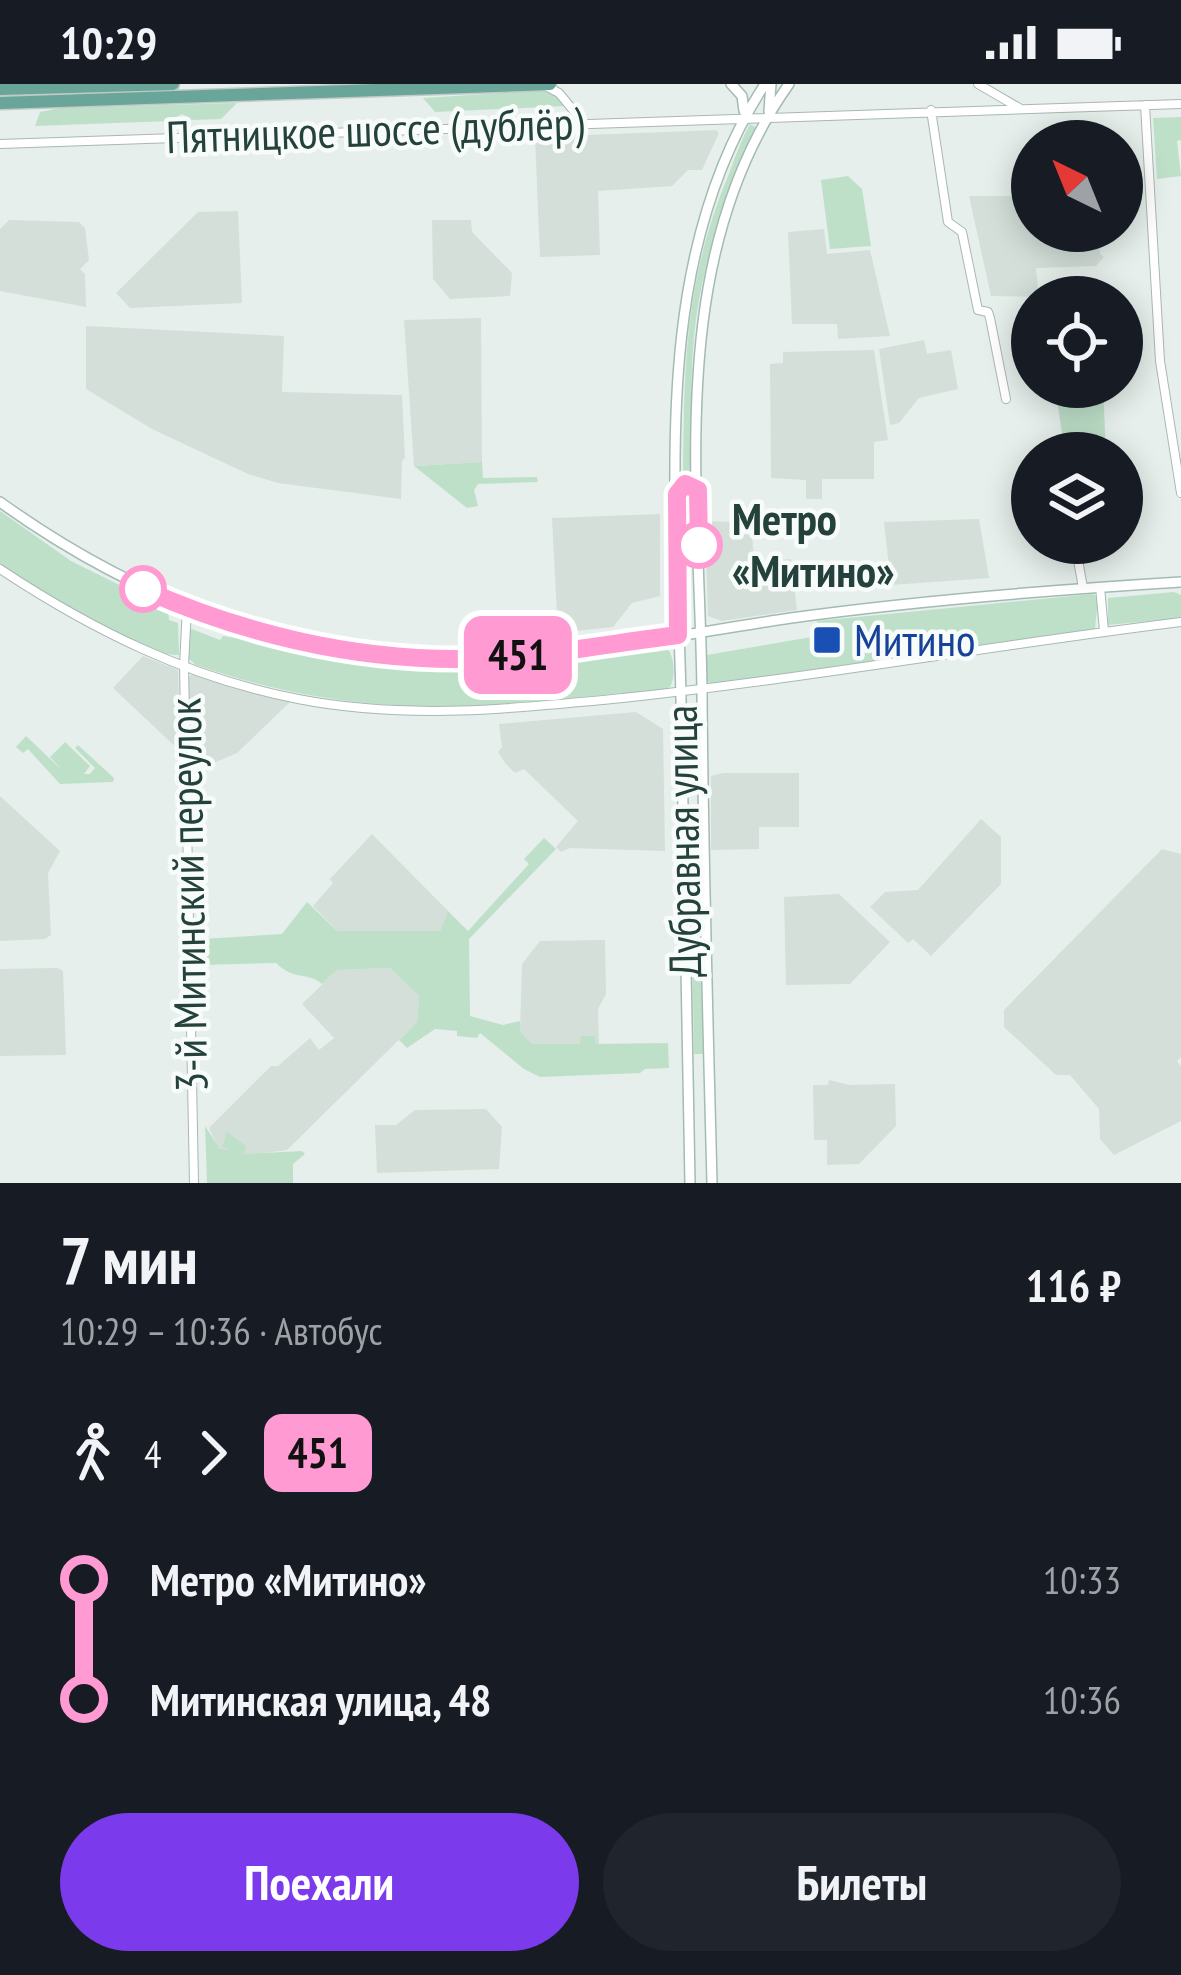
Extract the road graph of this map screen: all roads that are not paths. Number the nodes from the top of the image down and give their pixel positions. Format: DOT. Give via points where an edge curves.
graph roads {
  1 [pos="173,84"];
  2 [pos="546,84"];
  3 [pos="731,84"];
  4 [pos="768,84"];
  5 [pos="789,84"];
  6 [pos="978,84"];
  7 [pos="0,89"];
  8 [pos="0,103"];
  9 [pos="1181,104"];
  10 [pos="1145,105"];
  11 [pos="1022,109"];
  12 [pos="931,110"];
  13 [pos="743,116"];
  14 [pos="768,116"];
  15 [pos="583,122"];
  16 [pos="1,144"];
  17 [pos="1006,399"];
  18 [pos="1181,493"];
  19 [pos="677,494"];
  20 [pos="698,494"];
  21 [pos="0,502"];
  22 [pos="1079,564"];
  23 [pos="0,569"];
  24 [pos="677,569"];
  25 [pos="699,569"];
  26 [pos="1181,582"];
  27 [pos="1100,587"];
  28 [pos="1083,588"];
  29 [pos="187,608"];
  30 [pos="1181,622"];
  31 [pos="1104,631"];
  32 [pos="700,632"];
  33 [pos="678,635"];
  34 [pos="184,665"];
  35 [pos="702,689"];
  36 [pos="680,693"];
  37 [pos="702,820"];
  38 [pos="683,822"];
  39 [pos="703,844"];
  40 [pos="683,845"];
  41 [pos="710,1116"];
  42 [pos="689,1117"];
  43 [pos="194,1183"];
  44 [pos="690,1183"];
  45 [pos="712,1183"];
  1 -- 7 [label="main road"];
  2 -- 8 [label="main road"];
  2 -- 15 [label="street"];
  3 -- 13 [label="main road" via="742,96"];
  4 -- 13 [label="main road, Дубравная улица"];
  4 -- 14 [label="main road, Дубравная улица"];
  5 -- 14 [label="main road, Дубравная улица"];
  6 -- 11 [label="street"];
  9 -- 10 [label="street, Пятницкое шоссе (дублёр)"];
  10 -- 11 [label="street, Пятницкое шоссе (дублёр)"];
  10 -- 18 [label="street" via="1160,361"];
  11 -- 12 [label="street, Пятницкое шоссе (дублёр)"];
  12 -- 14 [label="street, Пятницкое шоссе (дублёр)"];
  12 -- 17 [label="street" via="948,221 962,232"];
  13 -- 14 [label="street, Пятницкое шоссе (дублёр)"];
  13 -- 15 [label="street, Пятницкое шоссе (дублёр)"];
  13 -- 19 [label="main road, Дубравная улица" via="684,306"];
  14 -- 20 [label="main road, Дубравная улица" via="732,201 704,300"];
  15 -- 16 [label="street, Пятницкое шоссе (дублёр)"];
  19 -- 20 [label="street" via="690,484"];
  19 -- 24 [label="main road, Дубравная улица"];
  20 -- 25 [label="main road, Дубравная улица"];
  21 -- 29 [label="main road" via="90,561"];
  22 -- 28 [label="street"];
  23 -- 34 [label="street" via="102,632"];
  24 -- 25 [label="street" via="686,578"];
  24 -- 33 [label="main road, Дубравная улица"];
  25 -- 32 [label="main road, Дубравная улица"];
  26 -- 27 [label="main road"];
  27 -- 28 [label="main road"];
  27 -- 31 [label="street"];
  28 -- 32 [label="main road"];
  29 -- 33 [label="main road" via="308,643 454,659"];
  29 -- 34 [label="street, 3-й Митинский переулок"];
  30 -- 31 [label="street"];
  31 -- 35 [label="street"];
  32 -- 33 [label="main road"];
  32 -- 35 [label="main road, Дубравная улица"];
  33 -- 36 [label="main road, Дубравная улица"];
  34 -- 36 [label="street" via="278,695 404,711"];
  34 -- 43 [label="street, 3-й Митинский переулок"];
  35 -- 36 [label="street"];
  35 -- 37 [label="main road, Дубравная улица"];
  36 -- 38 [label="main road, Дубравная улица"];
  37 -- 38 [label="street" via="693,831"];
  37 -- 39 [label="main road, Дубравная улица"];
  38 -- 40 [label="main road, Дубравная улица"];
  39 -- 40 [label="street" via="691,834"];
  39 -- 41 [label="main road, Дубравная улица"];
  40 -- 42 [label="main road, Дубравная улица"];
  41 -- 42 [label="street" via="701,1126"];
  41 -- 45 [label="main road, Дубравная улица"];
  42 -- 44 [label="main road, Дубравная улица"];
}
